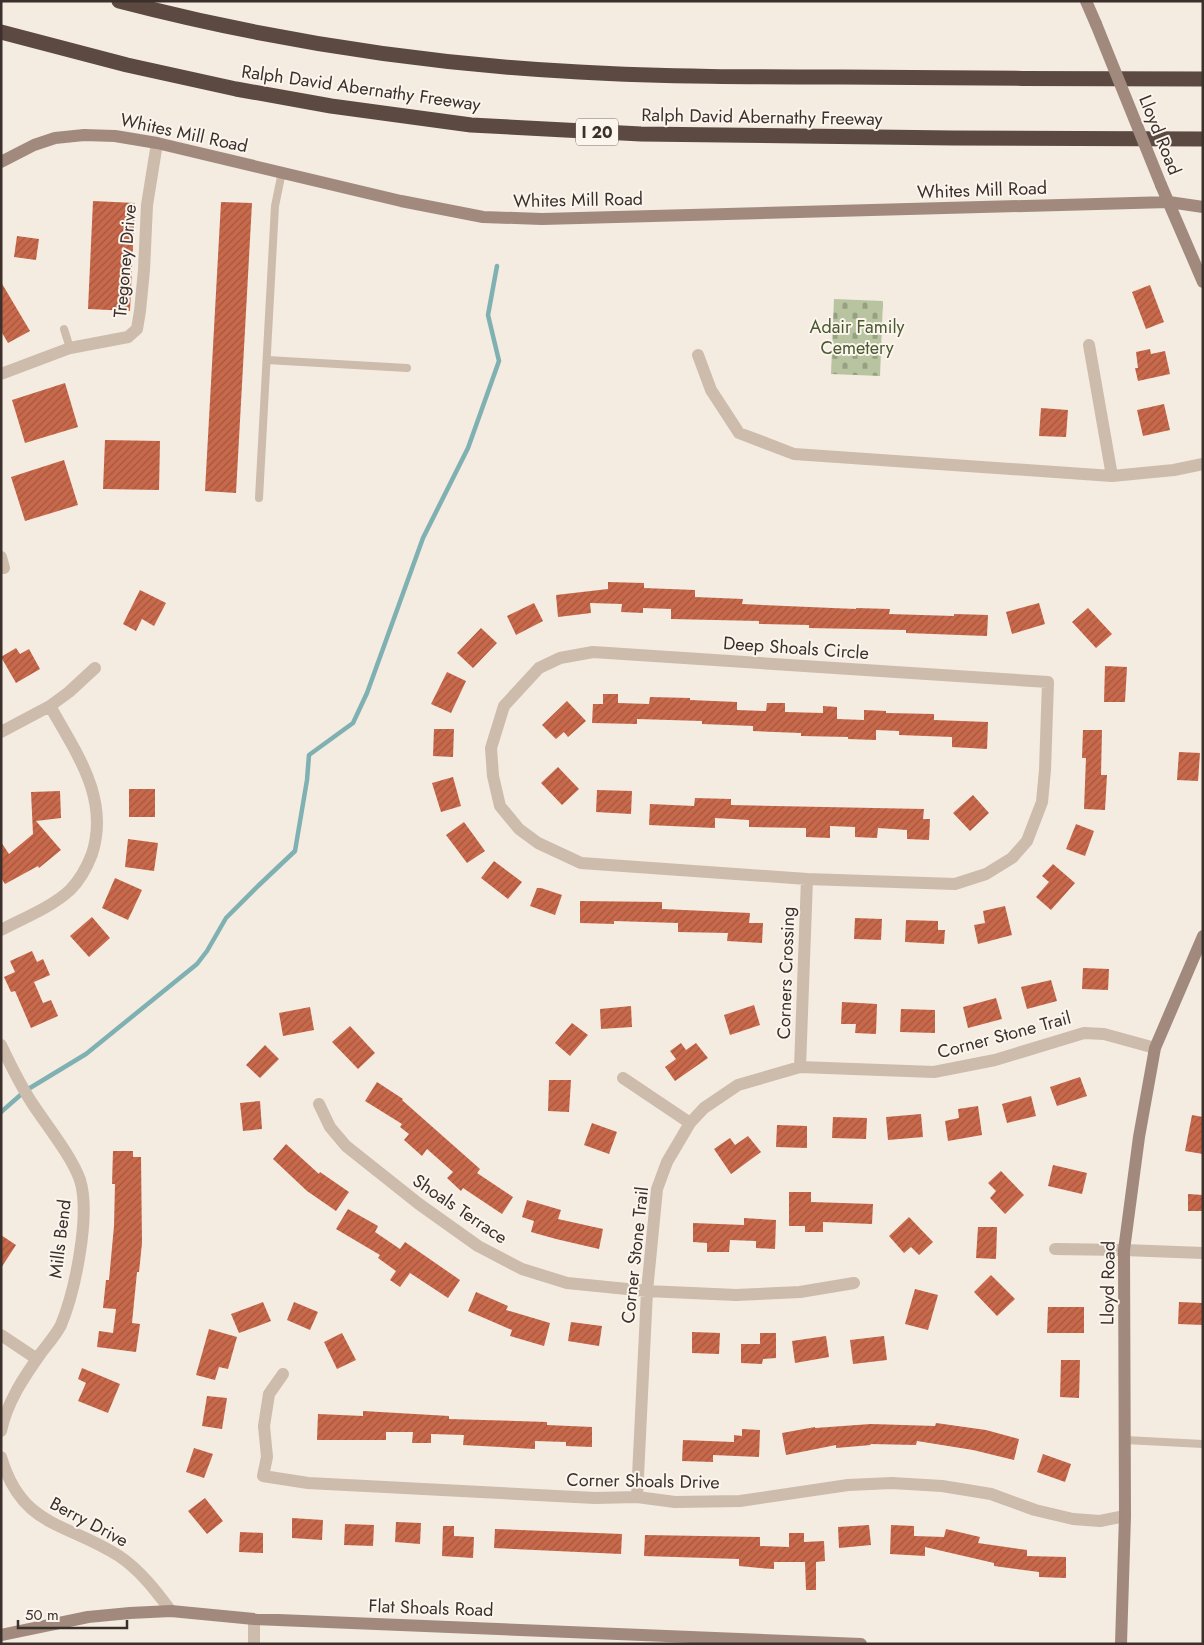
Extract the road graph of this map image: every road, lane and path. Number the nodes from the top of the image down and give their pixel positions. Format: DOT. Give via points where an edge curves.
graph roads {
  1 [pos="119,1"];
  2 [pos="1086,1"];
  3 [pos="1,32"];
  4 [pos="1203,79"];
  5 [pos="1203,139"];
  6 [pos="157,143"];
  7 [pos="1,162"];
  8 [pos="282,172"];
  9 [pos="1169,202"];
  10 [pos="1203,207"];
  11 [pos="1203,282"];
  12 [pos="64,329"];
  13 [pos="1089,345"];
  14 [pos="70,348"];
  15 [pos="698,355"];
  16 [pos="268,360"];
  17 [pos="407,368"];
  18 [pos="1,374"];
  19 [pos="1203,464"];
  20 [pos="1112,476"];
  21 [pos="259,498"];
  22 [pos="95,668"];
  23 [pos="50,706"];
  24 [pos="1,732"];
  25 [pos="807,879"];
  26 [pos="1,930"];
  27 [pos="1203,936"];
  28 [pos="1,1046"];
  29 [pos="1155,1048"];
  30 [pos="800,1067"];
  31 [pos="622,1078"];
  32 [pos="319,1104"];
  33 [pos="690,1122"];
  34 [pos="1055,1249"];
  35 [pos="1124,1250"];
  36 [pos="1203,1253"];
  37 [pos="854,1284"];
  38 [pos="647,1291"];
  39 [pos="1,1335"];
  40 [pos="37,1359"];
  41 [pos="283,1374"];
  42 [pos="1,1431"];
  43 [pos="1125,1440"];
  44 [pos="1203,1444"];
  45 [pos="1,1457"];
  46 [pos="637,1497"];
  47 [pos="1125,1516"];
  48 [pos="171,1611"];
  49 [pos="254,1619"];
  50 [pos="1,1635"];
  51 [pos="254,1644"];
  52 [pos="861,1644"];
  53 [pos="1121,1644"];
  1 -- 4 [label="highway" via="327,45 578,72 709,76"];
  2 -- 9 [label="street, Lloyd Road, bridge"];
  3 -- 5 [label="highway, Ralph David Abernathy Freeway / I 20" via="126,65 236,89 331,106 471,124 641,134"];
  6 -- 7 [label="street, Whites Mill Road" via="115,136 55,138"];
  6 -- 8 [label="street, Whites Mill Road"];
  6 -- 14 [label="street, Tregoney Drive" via="147,205 137,329 128,337"];
  8 -- 9 [label="street, Whites Mill Road" via="400,201 483,217 542,219"];
  8 -- 16 [label="lane" via="275,206"];
  9 -- 10 [label="street, Whites Mill Road"];
  9 -- 11 [label="street, Lloyd Road"];
  12 -- 14 [label="lane"];
  13 -- 20 [label="street"];
  14 -- 18 [label="street, Tregoney Drive"];
  15 -- 20 [label="street" via="710,390 739,433 794,454"];
  16 -- 17 [label="lane"];
  16 -- 21 [label="lane"];
  19 -- 20 [label="street"];
  22 -- 23 [label="street"];
  23 -- 24 [label="street"];
  23 -- 26 [label="street" via="92,788 97,805 97,832 90,860 71,889"];
  25 -- 25 [label="street, Deep Shoals Circle" via="955,884 986,874 1012,858 1028,841 1042,802 1048,682 593,652 560,658 539,668 504,706 491,748 500,806 519,829 538,843 581,863"];
  25 -- 30 [label="street, Corners Crossing"];
  27 -- 29 [label="street, Lloyd Road"];
  28 -- 40 [label="street, Mills Bend" via="32,1103 69,1160 83,1192 78,1265 69,1300 60,1327"];
  29 -- 30 [label="street, Corner Stone Trail" via="1104,1034 1084,1033 995,1060 934,1072"];
  29 -- 35 [label="street, Lloyd Road"];
  30 -- 33 [label="street, Corner Stone Trail" via="738,1085 704,1108"];
  31 -- 33 [label="street"];
  32 -- 38 [label="street, Shoals Terrace" via="330,1126 346,1146 478,1246 522,1269 567,1283"];
  33 -- 38 [label="street, Corner Stone Trail" via="667,1162 657,1190"];
  34 -- 35 [label="street"];
  35 -- 36 [label="street"];
  35 -- 43 [label="street, Lloyd Road"];
  37 -- 38 [label="street, Shoals Terrace" via="800,1292 736,1295"];
  38 -- 46 [label="street, Corner Stone Trail"];
  39 -- 40 [label="street"];
  40 -- 42 [label="street" via="10,1404"];
  41 -- 46 [label="street, Corner Shoals Drive" via="269,1394 264,1426 267,1457 263,1476 318,1484 595,1498"];
  43 -- 44 [label="lane"];
  43 -- 47 [label="street, Lloyd Road"];
  45 -- 48 [label="street, Berry Drive" via="13,1488 28,1506 44,1519 120,1557 145,1578"];
  46 -- 47 [label="street, Corner Shoals Drive" via="675,1502 740,1501 848,1485 892,1483 942,1486 991,1494 1073,1519 1100,1521"];
  47 -- 53 [label="street, Lloyd Road"];
  48 -- 49 [label="street, Flat Shoals Road"];
  48 -- 50 [label="street, Flat Shoals Road" via="88,1617"];
  49 -- 51 [label="street"];
  49 -- 52 [label="street, Flat Shoals Road"];
}
